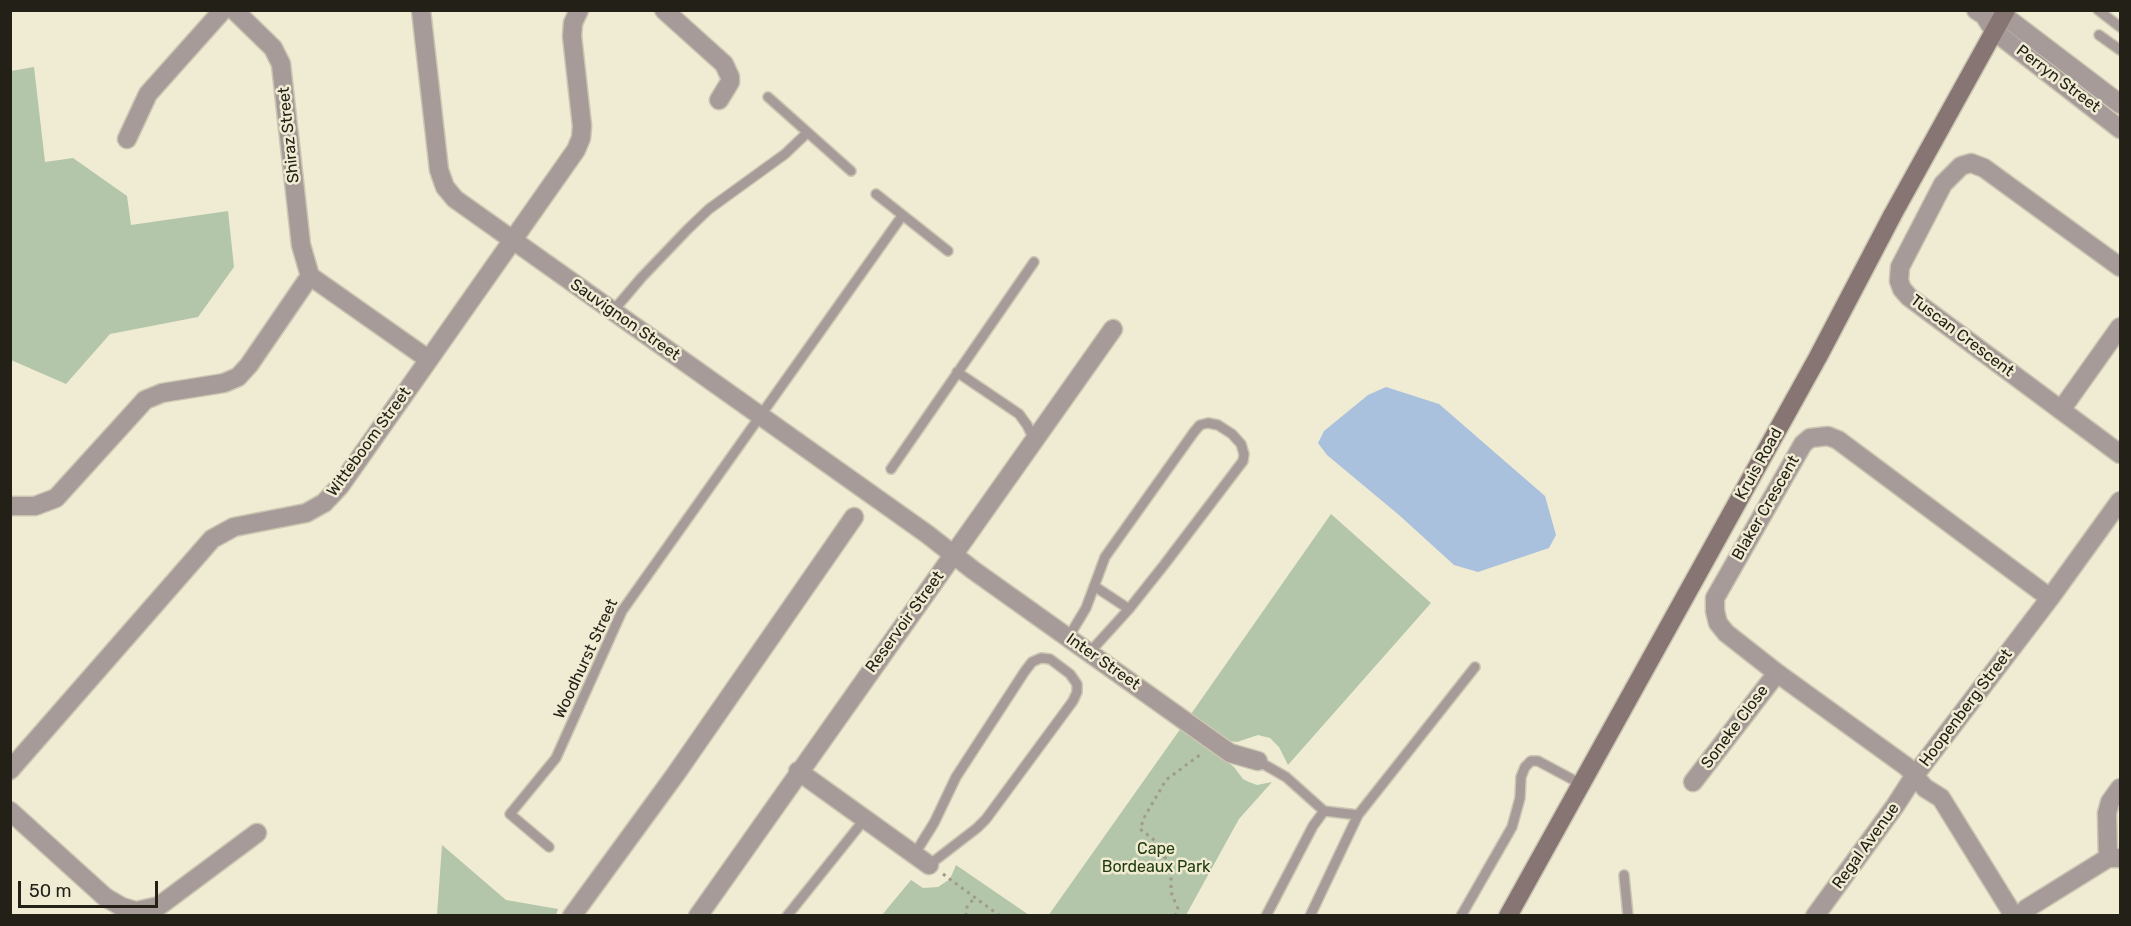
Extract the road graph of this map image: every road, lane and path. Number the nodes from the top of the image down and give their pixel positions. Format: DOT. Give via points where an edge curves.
graph roads {
  1 [pos="223,10"];
  2 [pos="234,10"];
  3 [pos="421,10"];
  4 [pos="579,10"];
  5 [pos="664,10"];
  6 [pos="2098,10"];
  7 [pos="1980,13"];
  8 [pos="2001,19"];
  9 [pos="2121,27"];
  10 [pos="2099,34"];
  11 [pos="2121,50"];
  12 [pos="768,97"];
  13 [pos="719,100"];
  14 [pos="2121,104"];
  15 [pos="2121,129"];
  16 [pos="807,133"];
  17 [pos="128,139"];
  18 [pos="851,171"];
  19 [pos="876,194"];
  20 [pos="902,216"];
  21 [pos="512,240"];
  22 [pos="948,251"];
  23 [pos="1034,262"];
  24 [pos="2121,267"];
  25 [pos="310,276"];
  26 [pos="613,311"];
  27 [pos="2121,327"];
  28 [pos="1113,328"];
  29 [pos="428,359"];
  30 [pos="957,372"];
  31 [pos="2061,410"];
  32 [pos="761,416"];
  33 [pos="1034,439"];
  34 [pos="2121,454"];
  35 [pos="891,469"];
  36 [pos="2121,501"];
  37 [pos="10,506"];
  38 [pos="854,517"];
  39 [pos="953,554"];
  40 [pos="1094,586"];
  41 [pos="2050,598"];
  42 [pos="1128,609"];
  43 [pos="1068,638"];
  44 [pos="1089,653"];
  45 [pos="1475,668"];
  46 [pos="1777,673"];
  47 [pos="1204,751"];
  48 [pos="1257,761"];
  49 [pos="10,770"];
  50 [pos="798,771"];
  51 [pos="1915,775"];
  52 [pos="1694,782"];
  53 [pos="1581,784"];
  54 [pos="2121,788"];
  55 [pos="10,811"];
  56 [pos="1324,811"];
  57 [pos="1358,815"];
  58 [pos="864,820"];
  59 [pos="257,833"];
  60 [pos="549,847"];
  61 [pos="2114,858"];
  62 [pos="921,860"];
  63 [pos="1624,874"];
  64 [pos="952,880"];
  65 [pos="975,897"];
  66 [pos="572,915"];
  67 [pos="698,915"];
  68 [pos="787,915"];
  69 [pos="966,915"];
  70 [pos="999,915"];
  71 [pos="1175,915"];
  72 [pos="1266,915"];
  73 [pos="1310,915"];
  74 [pos="1461,915"];
  75 [pos="1508,915"];
  76 [pos="1628,915"];
  77 [pos="1815,915"];
  78 [pos="2014,915"];
  79 [pos="2021,915"];
  1 -- 17 [label="street" via="148,94"];
  2 -- 25 [label="street, Shiraz Street" via="273,48 281,64 301,245"];
  3 -- 21 [label="street, Sauvignon Street" via="439,170 445,187 455,199"];
  4 -- 21 [label="street, Witteboom Street" via="572,36 581,138"];
  5 -- 13 [label="street" via="724,64 730,82"];
  6 -- 9 [label="lane"];
  7 -- 8 [label="street"];
  8 -- 14 [label="street, Perryn Street"];
  8 -- 15 [label="street, Perryn Street"];
  8 -- 53 [label="street, Kruis Road"];
  10 -- 11 [label="lane"];
  12 -- 16 [label="lane"];
  16 -- 18 [label="lane"];
  16 -- 26 [label="lane" via="709,209"];
  19 -- 20 [label="lane"];
  20 -- 22 [label="lane"];
  20 -- 32 [label="lane"];
  21 -- 26 [label="street, Sauvignon Street"];
  21 -- 29 [label="street, Witteboom Street"];
  23 -- 30 [label="lane"];
  24 -- 31 [label="street, Tuscan Crescent" via="1984,168 1971,163 1961,166 1943,184 1900,267 1899,281 1909,297"];
  25 -- 29 [label="street"];
  25 -- 37 [label="street" via="238,377 145,400 56,498 35,506"];
  26 -- 32 [label="street, Sauvignon Street"];
  27 -- 31 [label="street"];
  28 -- 33 [label="street, Reservoir Street"];
  29 -- 49 [label="street, Witteboom Street" via="324,503 306,513 234,526 212,539"];
  30 -- 33 [label="lane" via="1019,414"];
  30 -- 35 [label="lane"];
  31 -- 34 [label="street, Tuscan Crescent"];
  32 -- 39 [label="street, Sauvignon Street"];
  32 -- 60 [label="lane, Woodhurst Street" via="622,611 556,758 510,814"];
  33 -- 39 [label="street, Reservoir Street"];
  36 -- 41 [label="street, Hoopenberg Street"];
  38 -- 66 [label="street" via="675,775"];
  39 -- 43 [label="street, Inter Street"];
  39 -- 50 [label="street, Reservoir Street"];
  40 -- 42 [label="lane"];
  40 -- 42 [label="lane" via="1105,557 1194,432 1200,425 1218,424 1241,444 1243,461"];
  40 -- 43 [label="lane"];
  41 -- 46 [label="street, Blaker Crescent" via="1838,440 1828,436 1810,438 1797,453 1715,598 1718,623 1726,633"];
  41 -- 51 [label="street, Hoopenberg Street"];
  42 -- 44 [label="lane"];
  43 -- 44 [label="street, Inter Street"];
  44 -- 48 [label="street, Inter Street" via="1230,753"];
  45 -- 57 [label="lane"];
  46 -- 51 [label="street, Blaker Crescent"];
  46 -- 52 [label="street, Soneke Close"];
  47 -- 71 [label="path" via="1166,780 1140,829 1158,843 1171,870 1171,892 1178,909"];
  48 -- 56 [label="lane" via="1286,777"];
  50 -- 58 [label="street"];
  50 -- 67 [label="street, Reservoir Street"];
  51 -- 77 [label="street, Regal Avenue"];
  51 -- 78 [label="street, Hoopenberg Street" via="1925,788 1941,798"];
  53 -- 74 [label="lane" via="1538,761 1525,767 1512,827"];
  53 -- 75 [label="street, Kruis Road"];
  54 -- 61 [label="street" via="2107,813"];
  55 -- 59 [label="street" via="105,897 136,911 159,906"];
  56 -- 57 [label="lane"];
  56 -- 72 [label="lane"];
  57 -- 73 [label="lane"];
  58 -- 62 [label="street"];
  58 -- 68 [label="lane"];
  61 -- 79 [label="street"];
  62 -- 62 [label="lane" via="986,819 1073,701 1077,684 1050,659 1032,662 956,777"];
  63 -- 76 [label="lane"];
  64 -- 65 [label="path"];
  65 -- 69 [label="path"];
  65 -- 70 [label="path"];
}
